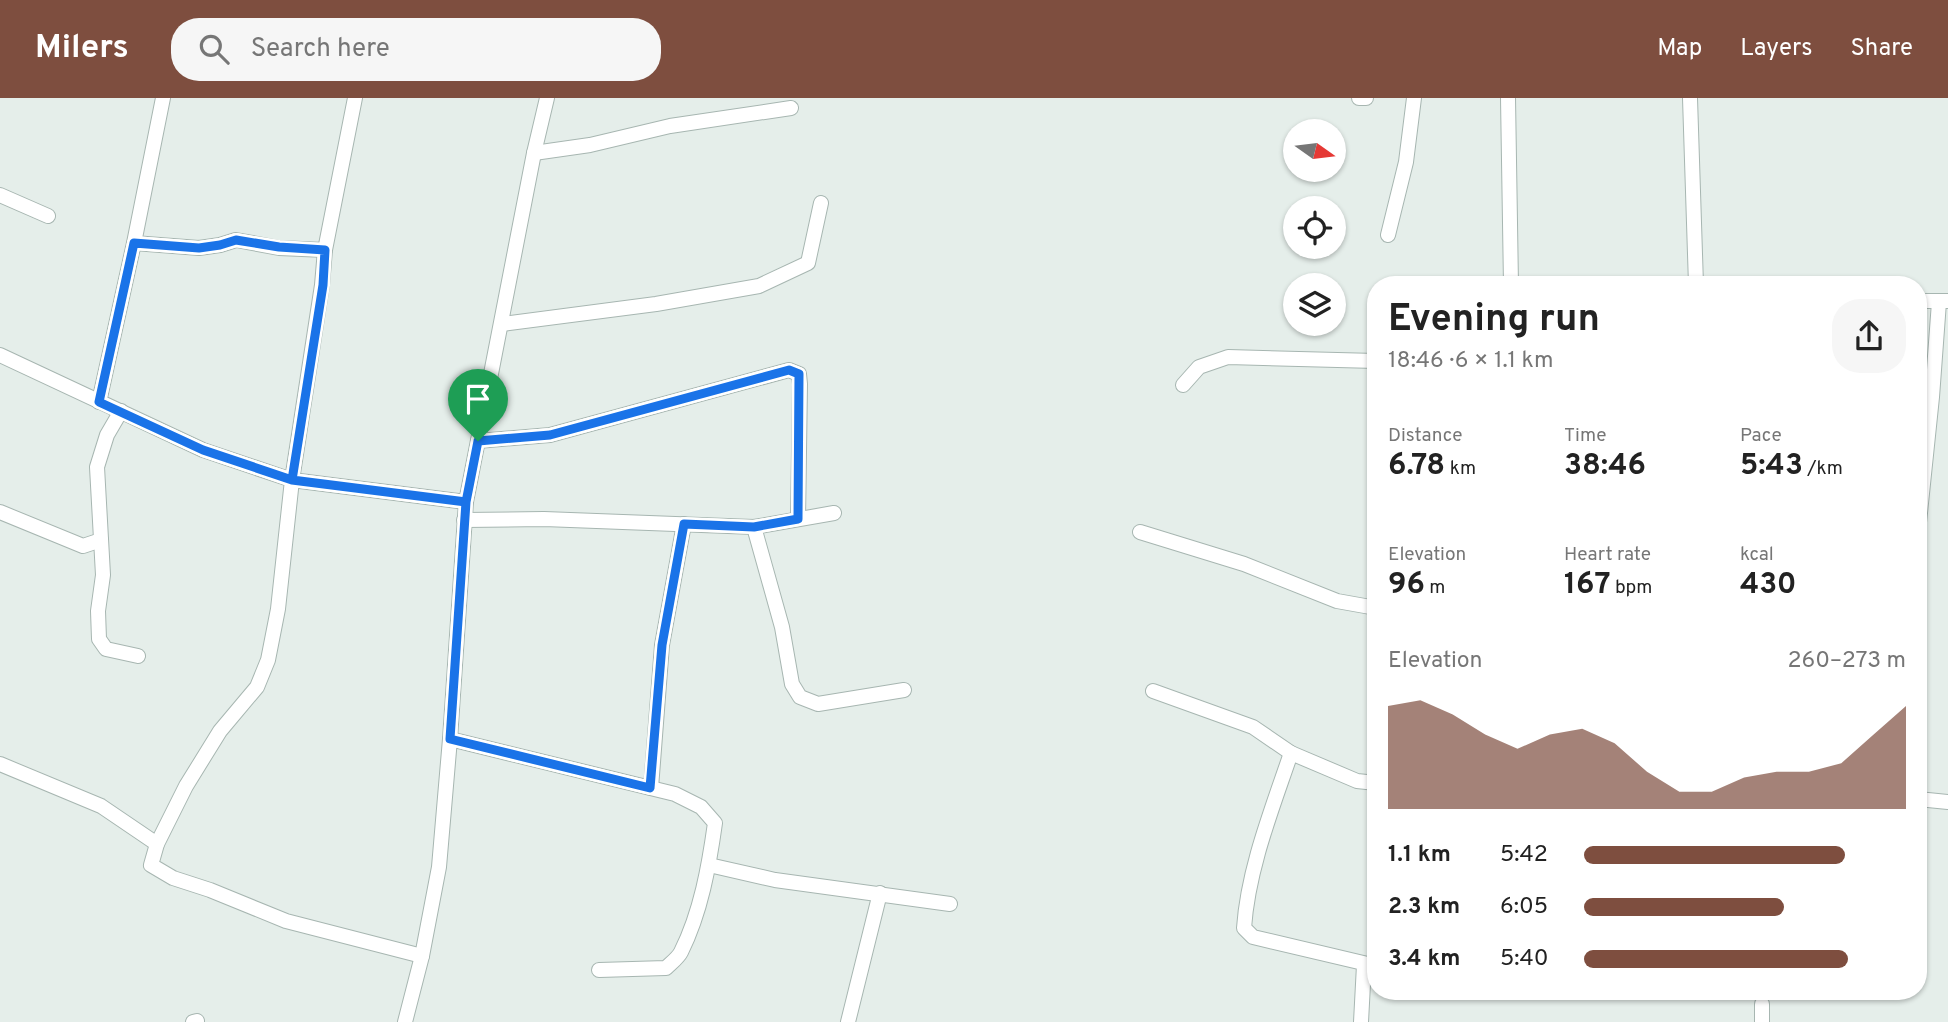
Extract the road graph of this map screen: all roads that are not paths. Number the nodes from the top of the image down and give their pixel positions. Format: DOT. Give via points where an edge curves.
graph roads {
  1 [pos="163,98"];
  2 [pos="355,98"];
  3 [pos="547,98"];
  4 [pos="1359,98"];
  5 [pos="1366,98"];
  6 [pos="1414,98"];
  7 [pos="1508,98"];
  8 [pos="1690,98"];
  9 [pos="792,108"];
  10 [pos="534,153"];
  11 [pos="0,195"];
  12 [pos="821,203"];
  13 [pos="48,216"];
  14 [pos="1388,235"];
  15 [pos="134,243"];
  16 [pos="325,250"];
  17 [pos="1511,276"];
  18 [pos="1696,276"];
  19 [pos="1943,301"];
  20 [pos="502,324"];
  21 [pos="0,355"];
  22 [pos="1367,361"];
  23 [pos="1183,385"];
  24 [pos="99,402"];
  25 [pos="121,411"];
  26 [pos="478,441"];
  27 [pos="1927,443"];
  28 [pos="292,480"];
  29 [pos="466,502"];
  30 [pos="0,512"];
  31 [pos="834,513"];
  32 [pos="798,519"];
  33 [pos="464,520"];
  34 [pos="684,524"];
  35 [pos="754,527"];
  36 [pos="1140,532"];
  37 [pos="101,540"];
  38 [pos="1367,606"];
  39 [pos="138,656"];
  40 [pos="904,690"];
  41 [pos="1153,691"];
  42 [pos="450,739"];
  43 [pos="1291,753"];
  44 [pos="0,764"];
  45 [pos="1367,782"];
  46 [pos="650,788"];
  47 [pos="1927,800"];
  48 [pos="1948,802"];
  49 [pos="157,844"];
  50 [pos="709,864"];
  51 [pos="880,893"];
  52 [pos="950,904"];
  53 [pos="422,956"];
  54 [pos="1367,965"];
  55 [pos="599,970"];
  56 [pos="1367,979"];
  57 [pos="1762,1004"];
  58 [pos="405,1022"];
  59 [pos="848,1022"];
  60 [pos="1361,1022"];
  61 [pos="1762,1022"];
  1 -- 15 [label="street"];
  2 -- 16 [label="street"];
  3 -- 10 [label="street"];
  4 -- 5 [label="street"];
  6 -- 14 [label="street" via="1406,162"];
  7 -- 17 [label="street"];
  8 -- 18 [label="street"];
  9 -- 10 [label="street"];
  10 -- 20 [label="street"];
  11 -- 13 [label="street"];
  12 -- 20 [label="street" via="808,263 760,286"];
  15 -- 16 [label="street" via="199,248 236,240"];
  15 -- 24 [label="street"];
  16 -- 28 [label="street"];
  19 -- 27 [label="street"];
  20 -- 26 [label="street"];
  21 -- 24 [label="street"];
  22 -- 23 [label="street" via="1228,357 1199,367"];
  24 -- 25 [label="street"];
  25 -- 28 [label="street" via="203,450"];
  25 -- 37 [label="street" via="97,467"];
  26 -- 29 [label="street"];
  26 -- 32 [label="street" via="550,435 789,370 799,374 800,384"];
  28 -- 29 [label="street"];
  28 -- 49 [label="street" via="268,660 257,687 220,731 186,786"];
  29 -- 33 [label="street"];
  30 -- 37 [label="street" via="83,546"];
  31 -- 32 [label="street"];
  32 -- 35 [label="street"];
  33 -- 34 [label="street"];
  33 -- 42 [label="street"];
  34 -- 35 [label="street"];
  34 -- 46 [label="street" via="662,645"];
  35 -- 40 [label="street" via="782,627 792,684 800,698 818,704"];
  36 -- 38 [label="street" via="1244,564 1337,601"];
  37 -- 39 [label="street" via="99,639 106,649"];
  41 -- 43 [label="street" via="1253,727"];
  42 -- 46 [label="street"];
  42 -- 53 [label="street" via="439,867"];
  43 -- 45 [label="street"];
  43 -- 54 [label="street" via="1265,833 1244,928 1254,937"];
  44 -- 49 [label="street" via="101,806"];
  46 -- 50 [label="street" via="701,807 715,823"];
  47 -- 48 [label="street"];
  49 -- 53 [label="street" via="151,865 173,878 286,921"];
  50 -- 51 [label="street" via="775,880"];
  50 -- 55 [label="street" via="680,954 666,968"];
  51 -- 52 [label="street"];
  51 -- 59 [label="street"];
  53 -- 58 [label="street"];
  56 -- 60 [label="street"];
  57 -- 61 [label="street"];
}
